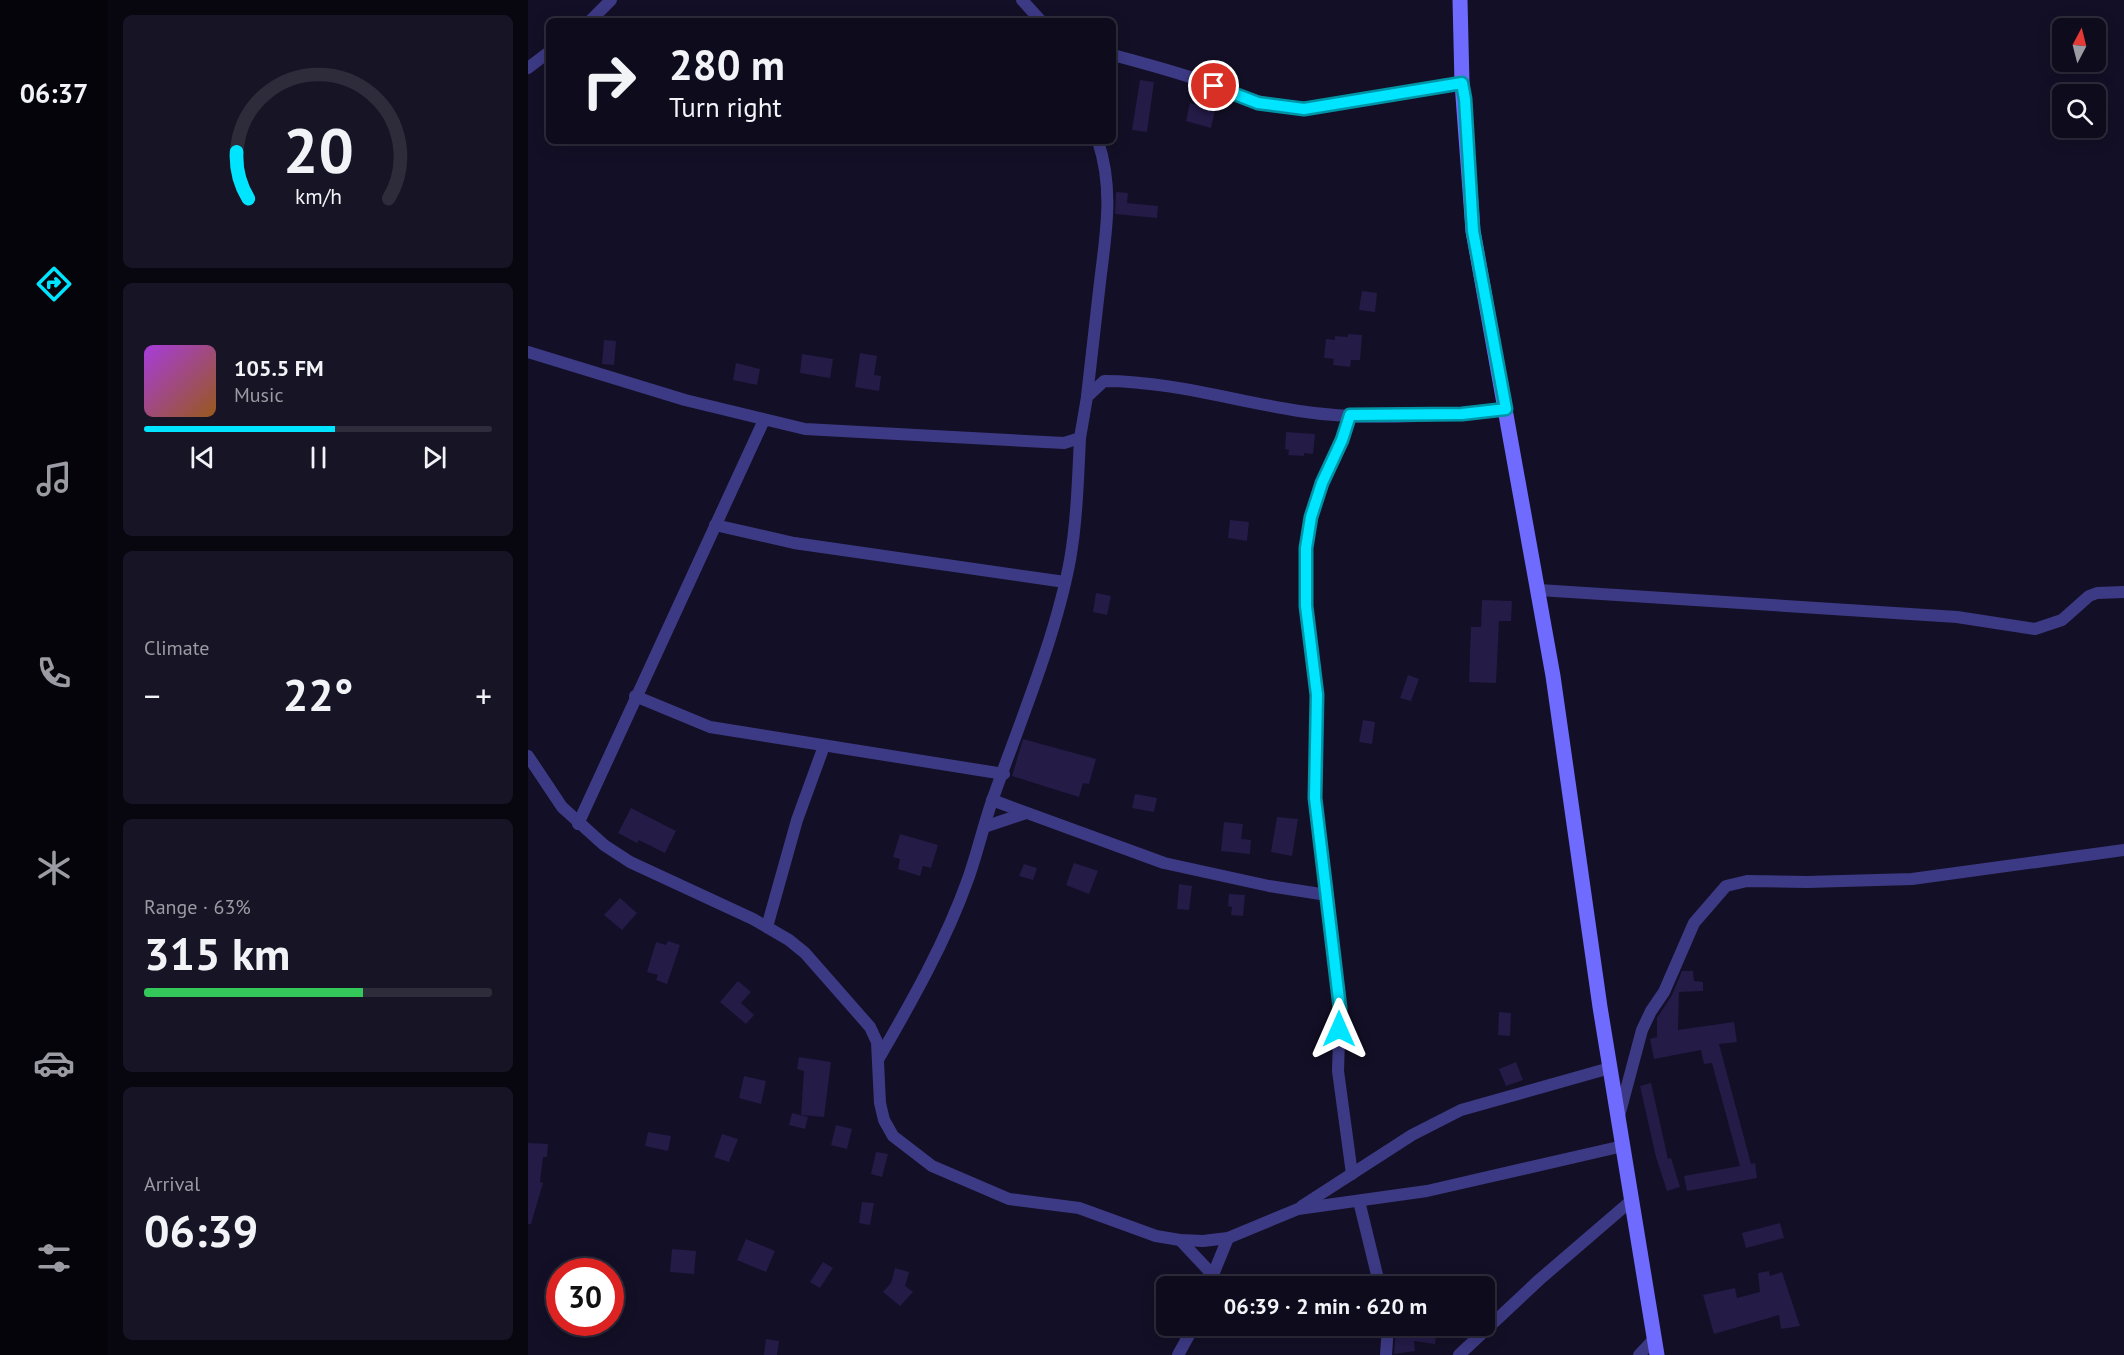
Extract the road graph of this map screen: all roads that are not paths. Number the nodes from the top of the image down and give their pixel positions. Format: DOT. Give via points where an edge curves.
graph roads {
  1 [pos="611,0"];
  2 [pos="1022,0"];
  3 [pos="1460,0"];
  4 [pos="593,18"];
  5 [pos="1038,18"];
  6 [pos="546,54"];
  7 [pos="1116,56"];
  8 [pos="528,68"];
  9 [pos="1462,83"];
  10 [pos="1099,144"];
  11 [pos="528,352"];
  12 [pos="1087,397"];
  13 [pos="1506,409"];
  14 [pos="1350,415"];
  15 [pos="764,420"];
  16 [pos="1080,438"];
  17 [pos="715,525"];
  18 [pos="1065,582"];
  19 [pos="1539,590"];
  20 [pos="2124,592"];
  21 [pos="635,696"];
  22 [pos="824,746"];
  23 [pos="528,756"];
  24 [pos="1004,774"];
  25 [pos="992,800"];
  26 [pos="1026,813"];
  27 [pos="578,824"];
  28 [pos="984,827"];
  29 [pos="2124,850"];
  30 [pos="1328,895"];
  31 [pos="767,927"];
  32 [pos="879,1058"];
  33 [pos="1610,1068"];
  34 [pos="1619,1118"];
  35 [pos="1623,1146"];
  36 [pos="1352,1174"];
  37 [pos="1632,1200"];
  38 [pos="1359,1201"];
  39 [pos="1298,1209"];
  40 [pos="1228,1238"];
  41 [pos="1180,1240"];
  42 [pos="1212,1274"];
  43 [pos="1377,1276"];
  44 [pos="1188,1336"];
  45 [pos="1387,1336"];
  46 [pos="1654,1339"];
  47 [pos="1178,1355"];
  48 [pos="1386,1355"];
  49 [pos="1460,1355"];
  50 [pos="1639,1355"];
  51 [pos="1657,1355"];
  1 -- 4 [label="street"];
  2 -- 5 [label="street"];
  3 -- 9 [label="street"];
  6 -- 8 [label="street"];
  7 -- 9 [label="street" via="1284,108 1304,109"];
  9 -- 13 [label="street" via="1473,231"];
  10 -- 12 [label="street" via="1109,186 1108,218"];
  11 -- 15 [label="street"];
  12 -- 14 [label="street" via="1104,381 1116,381 1302,412"];
  12 -- 16 [label="street"];
  13 -- 14 [label="street" via="1462,414"];
  13 -- 19 [label="street"];
  14 -- 30 [label="street" via="1322,483 1306,548 1306,606 1317,695 1315,798"];
  15 -- 16 [label="street" via="805,429 1000,441 1064,443"];
  15 -- 17 [label="street"];
  16 -- 18 [label="street" via="1075,518"];
  17 -- 18 [label="street" via="794,543"];
  17 -- 21 [label="street"];
  18 -- 24 [label="street"];
  19 -- 20 [label="street" via="1956,617 2035,629 2062,620 2089,596"];
  19 -- 33 [label="street"];
  21 -- 22 [label="street" via="710,727"];
  21 -- 27 [label="street"];
  22 -- 24 [label="street"];
  22 -- 31 [label="street" via="797,819"];
  23 -- 27 [label="street" via="546,786"];
  24 -- 25 [label="street"];
  25 -- 26 [label="street"];
  25 -- 28 [label="street"];
  26 -- 28 [label="street"];
  26 -- 30 [label="street" via="1164,863"];
  27 -- 31 [label="street" via="630,862"];
  28 -- 32 [label="street" via="968,881 909,1006"];
  29 -- 34 [label="street" via="1912,879 1747,881 1726,886 1694,923 1664,992 1642,1030"];
  30 -- 36 [label="street" via="1340,1008 1338,1071"];
  31 -- 32 [label="street" via="805,953 826,976 870,1028"];
  32 -- 41 [label="street" via="878,1086 886,1126 932,1166 1009,1199 1079,1208"];
  33 -- 34 [label="street"];
  33 -- 36 [label="street" via="1461,1110 1412,1135"];
  34 -- 35 [label="street"];
  35 -- 37 [label="street"];
  35 -- 38 [label="street" via="1427,1191"];
  36 -- 39 [label="street"];
  37 -- 46 [label="street"];
  37 -- 49 [label="street"];
  38 -- 39 [label="street"];
  38 -- 43 [label="street"];
  39 -- 40 [label="street"];
  40 -- 41 [label="street"];
  40 -- 42 [label="street"];
  41 -- 42 [label="street"];
  44 -- 47 [label="street"];
  45 -- 48 [label="street"];
  46 -- 50 [label="street"];
  46 -- 51 [label="street"];
}
